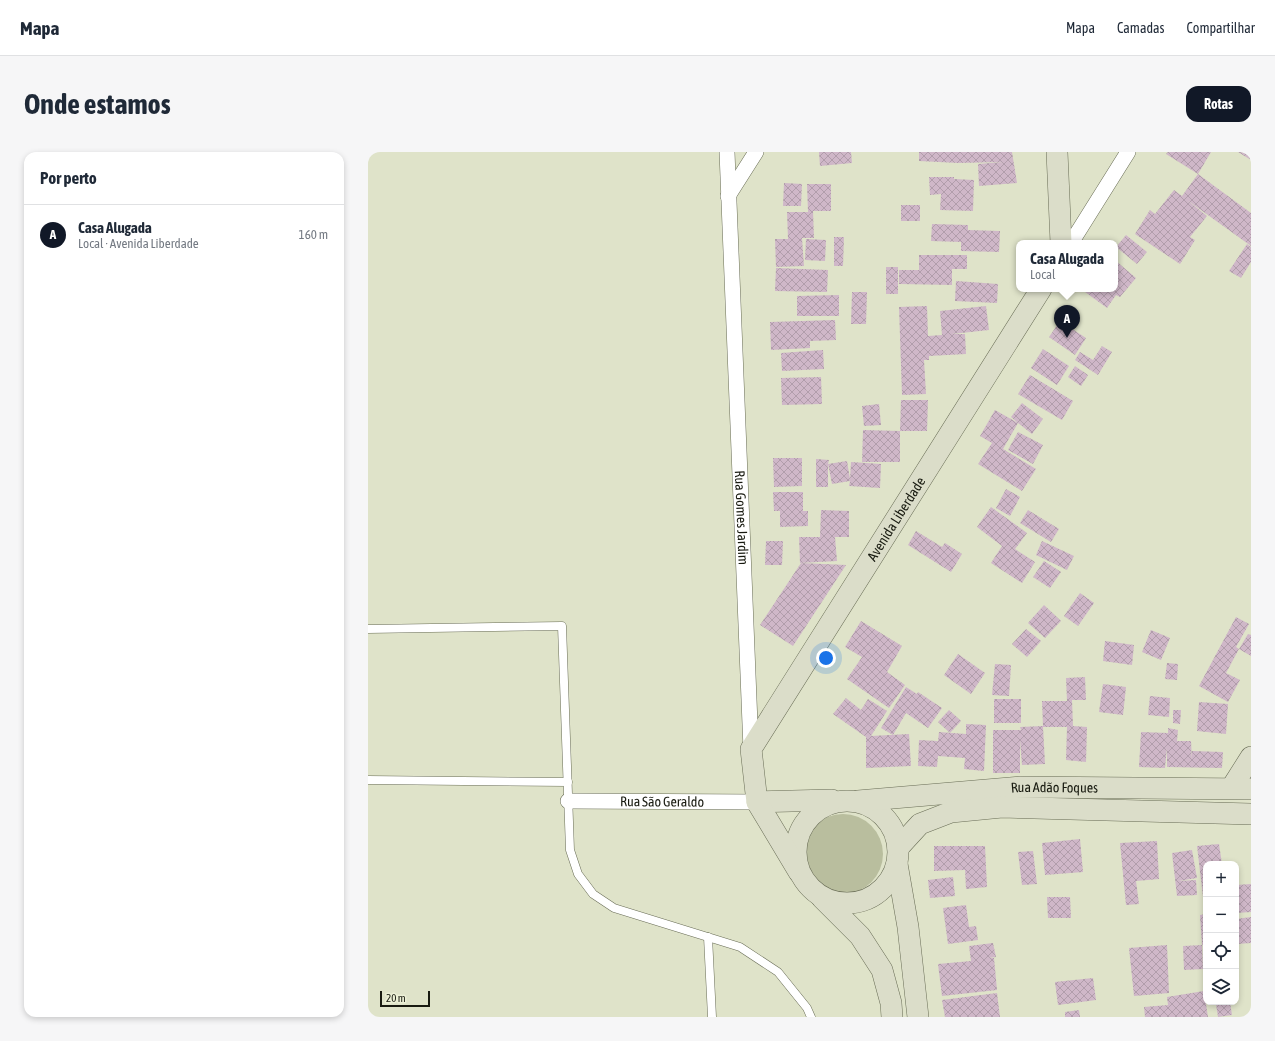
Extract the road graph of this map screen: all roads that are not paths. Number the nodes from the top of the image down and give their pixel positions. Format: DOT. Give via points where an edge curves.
graph roads {
  1 [pos="727,152"];
  2 [pos="756,152"];
  3 [pos="1057,152"];
  4 [pos="1128,152"];
  5 [pos="728,196"];
  6 [pos="1061,240"];
  7 [pos="1073,240"];
  8 [pos="1040,292"];
  9 [pos="368,629"];
  10 [pos="751,749"];
  11 [pos="1251,757"];
  12 [pos="368,780"];
  13 [pos="568,782"];
  14 [pos="1242,788"];
  15 [pos="568,801"];
  16 [pos="850,801"];
  17 [pos="757,802"];
  18 [pos="1251,814"];
  19 [pos="897,856"];
  20 [pos="799,872"];
  21 [pos="820,896"];
  22 [pos="708,937"];
  23 [pos="712,1017"];
  24 [pos="811,1017"];
  25 [pos="892,1017"];
  26 [pos="918,1017"];
  1 -- 5 [label="street, Rua Gomes Jardim"];
  2 -- 5 [label="street"];
  3 -- 6 [label="main road"];
  4 -- 7 [label="street"];
  5 -- 10 [label="street, Rua Gomes Jardim"];
  8 -- 10 [label="main road, Avenida Liberdade"];
  9 -- 13 [label="lane" via="562,626"];
  10 -- 17 [label="main road, Rua Gomes Jardim"];
  11 -- 14 [label="main road"];
  12 -- 13 [label="lane"];
  13 -- 15 [label="lane"];
  14 -- 16 [label="main road, Rua Adão Foques" via="1020,788"];
  15 -- 17 [label="street, Rua São Geraldo"];
  15 -- 22 [label="lane" via="570,850 578,874 593,894 614,908"];
  16 -- 17 [label="main road, Rua Adão Foques"];
  16 -- 19 [label="main road" via="874,807 886,818 894,832"];
  16 -- 20 [label="main road" via="827,804 813,812 802,825 794,854"];
  17 -- 20 [label="main road, Rua Gomes Jardim"];
  18 -- 19 [label="main road, Rua Adão Foques" via="1002,807 951,812 920,824"];
  19 -- 21 [label="main road" via="891,879 867,900 851,904 835,902"];
  19 -- 26 [label="main road"];
  20 -- 21 [label="main road"];
  21 -- 25 [label="main road" via="860,936 882,970"];
  22 -- 23 [label="lane"];
  22 -- 24 [label="lane" via="740,947 778,972 807,1008"];
}
